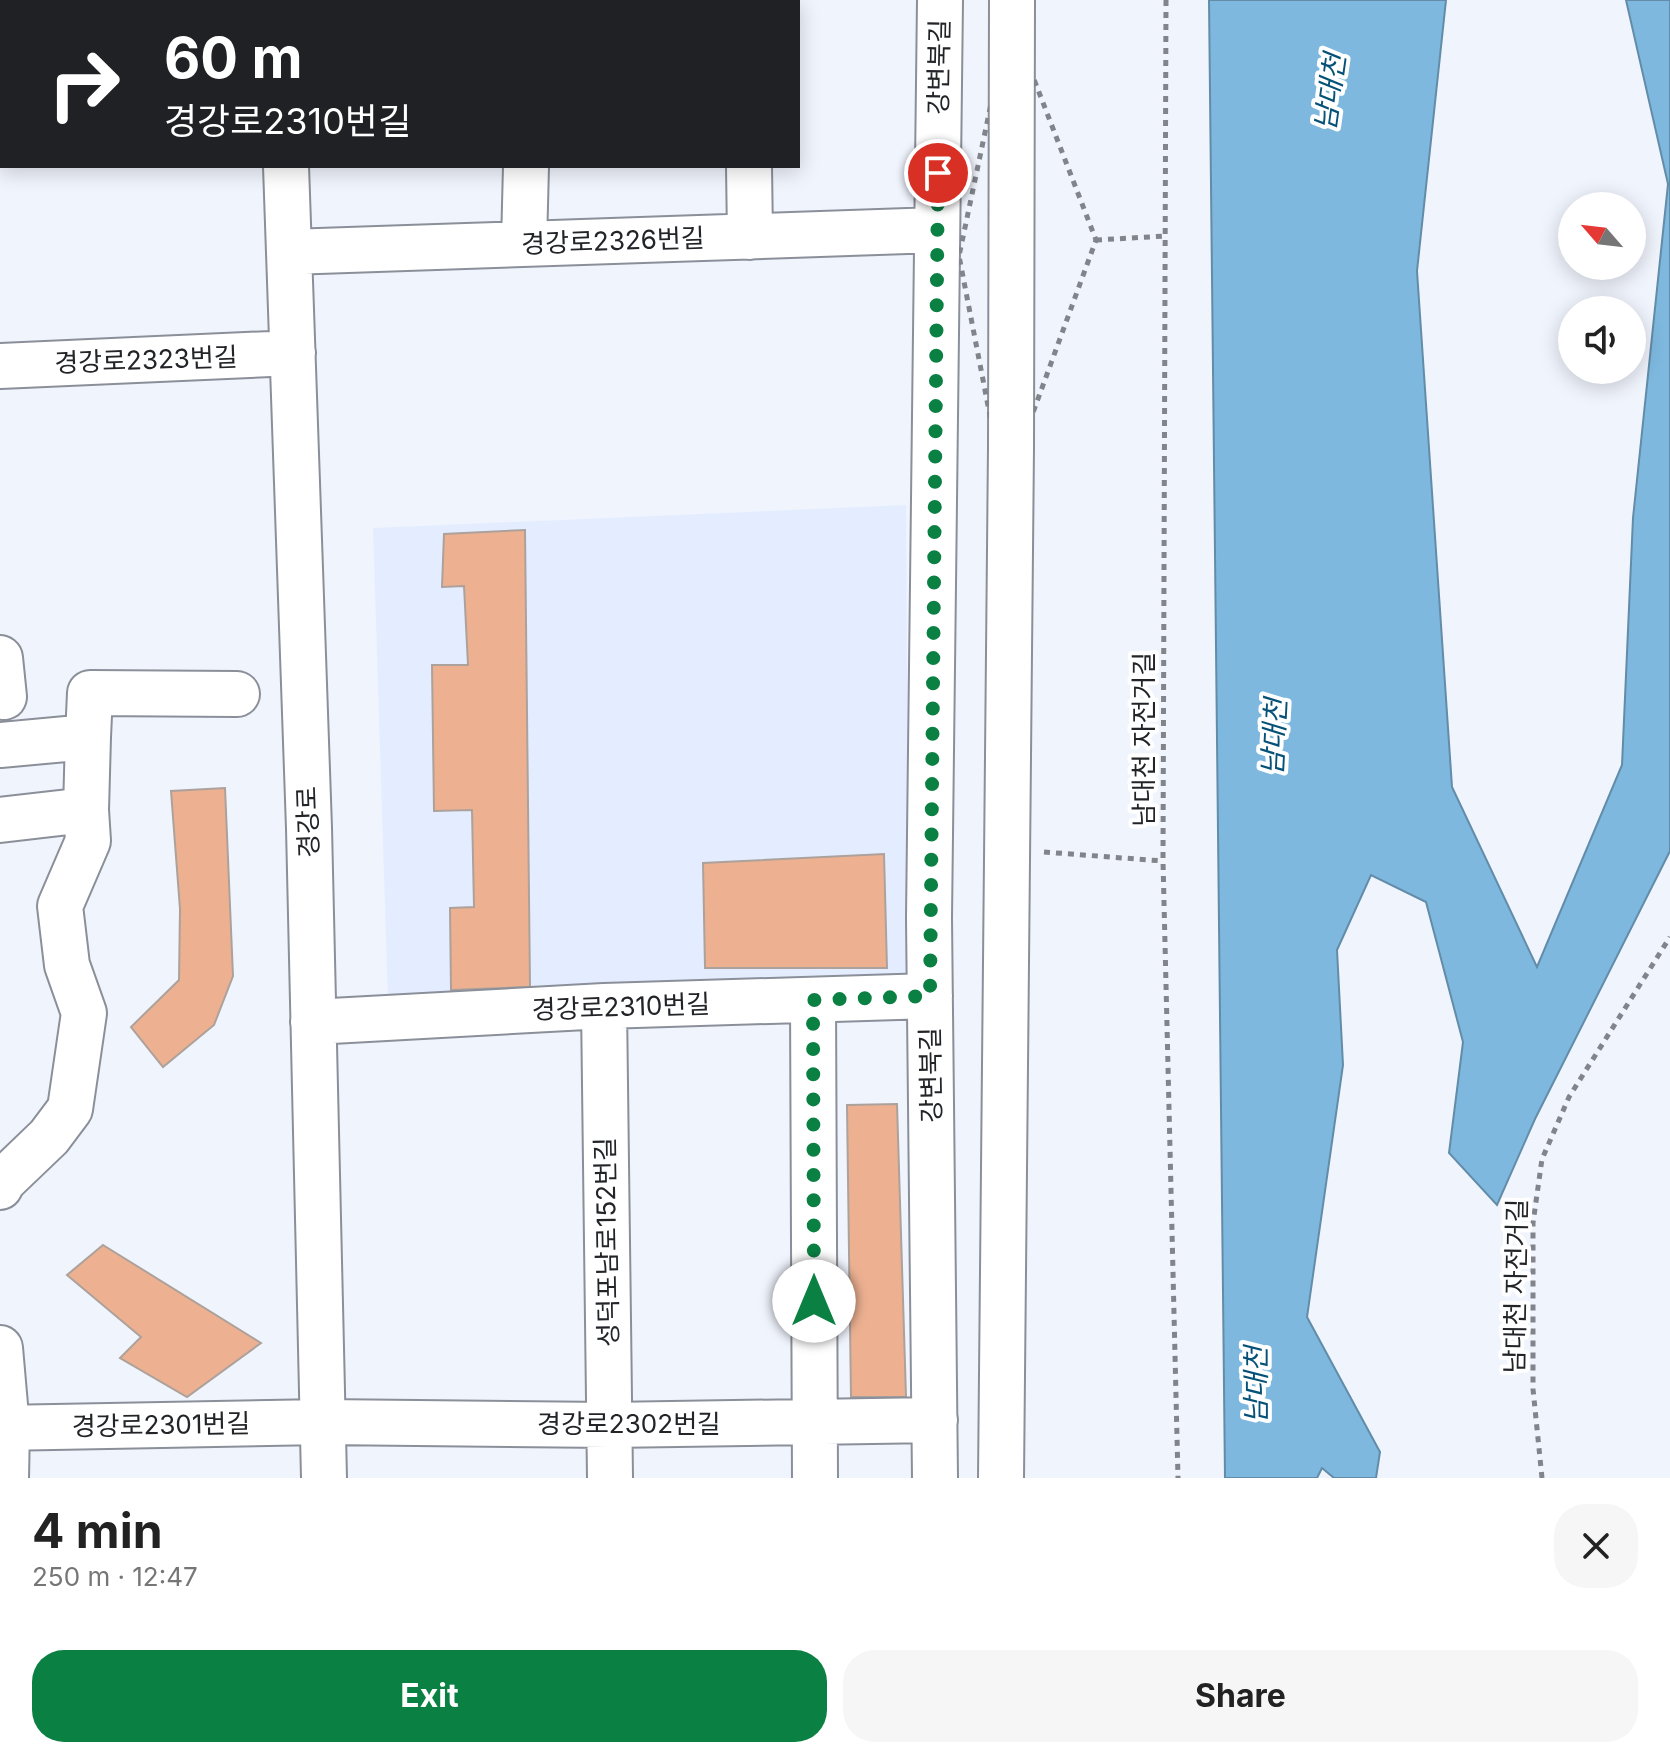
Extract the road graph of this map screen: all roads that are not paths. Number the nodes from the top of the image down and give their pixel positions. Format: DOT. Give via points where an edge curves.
graph roads {
  1 [pos="940,0"];
  2 [pos="1012,0"];
  3 [pos="286,168"];
  4 [pos="526,168"];
  5 [pos="749,168"];
  6 [pos="937,230"];
  7 [pos="750,237"];
  8 [pos="524,244"];
  9 [pos="289,252"];
  10 [pos="293,353"];
  11 [pos="0,366"];
  12 [pos="237,694"];
  13 [pos="88,737"];
  14 [pos="0,745"];
  15 [pos="86,810"];
  16 [pos="0,820"];
  17 [pos="930,996"];
  18 [pos="813,1000"];
  19 [pos="604,1006"];
  20 [pos="313,1022"];
  21 [pos="0,1187"];
  22 [pos="0,1348"];
  23 [pos="935,1420"];
  24 [pos="323,1422"];
  25 [pos="814,1422"];
  26 [pos="609,1425"];
  27 [pos="4,1428"];
  28 [pos="6,1478"];
  29 [pos="324,1478"];
  30 [pos="610,1478"];
  31 [pos="815,1478"];
  32 [pos="935,1478"];
  33 [pos="1001,1478"];
  1 -- 6 [label="street, 강변북길"];
  2 -- 33 [label="street"];
  3 -- 9 [label="street, 경강로"];
  4 -- 8 [label="street"];
  5 -- 7 [label="street"];
  6 -- 7 [label="street, 경강로2326번길"];
  6 -- 17 [label="street, 강변북길"];
  7 -- 8 [label="street, 경강로2326번길"];
  8 -- 9 [label="street, 경강로2326번길"];
  9 -- 10 [label="street, 경강로"];
  10 -- 11 [label="street, 경강로2323번길"];
  10 -- 20 [label="street, 경강로"];
  12 -- 13 [label="street" via="90,693"];
  13 -- 14 [label="street"];
  13 -- 15 [label="street"];
  15 -- 16 [label="street"];
  15 -- 21 [label="street" via="88,841 60,906 67,965 84,1013 70,1109"];
  17 -- 18 [label="street, 경강로2310번길"];
  17 -- 23 [label="street, 강변북길"];
  18 -- 19 [label="street, 경강로2310번길"];
  18 -- 25 [label="street"];
  19 -- 20 [label="street, 경강로2310번길"];
  19 -- 26 [label="street, 성덕포남로152번길"];
  20 -- 24 [label="street, 경강로"];
  22 -- 27 [label="street"];
  23 -- 25 [label="street, 경강로2302번길"];
  23 -- 32 [label="street, 강변북길"];
  24 -- 26 [label="street, 경강로2302번길"];
  24 -- 27 [label="street, 경강로2301번길"];
  24 -- 29 [label="street, 경강로"];
  25 -- 26 [label="street, 경강로2302번길"];
  25 -- 31 [label="street"];
  26 -- 30 [label="street, 성덕포남로152번길"];
  27 -- 28 [label="street"];
}
